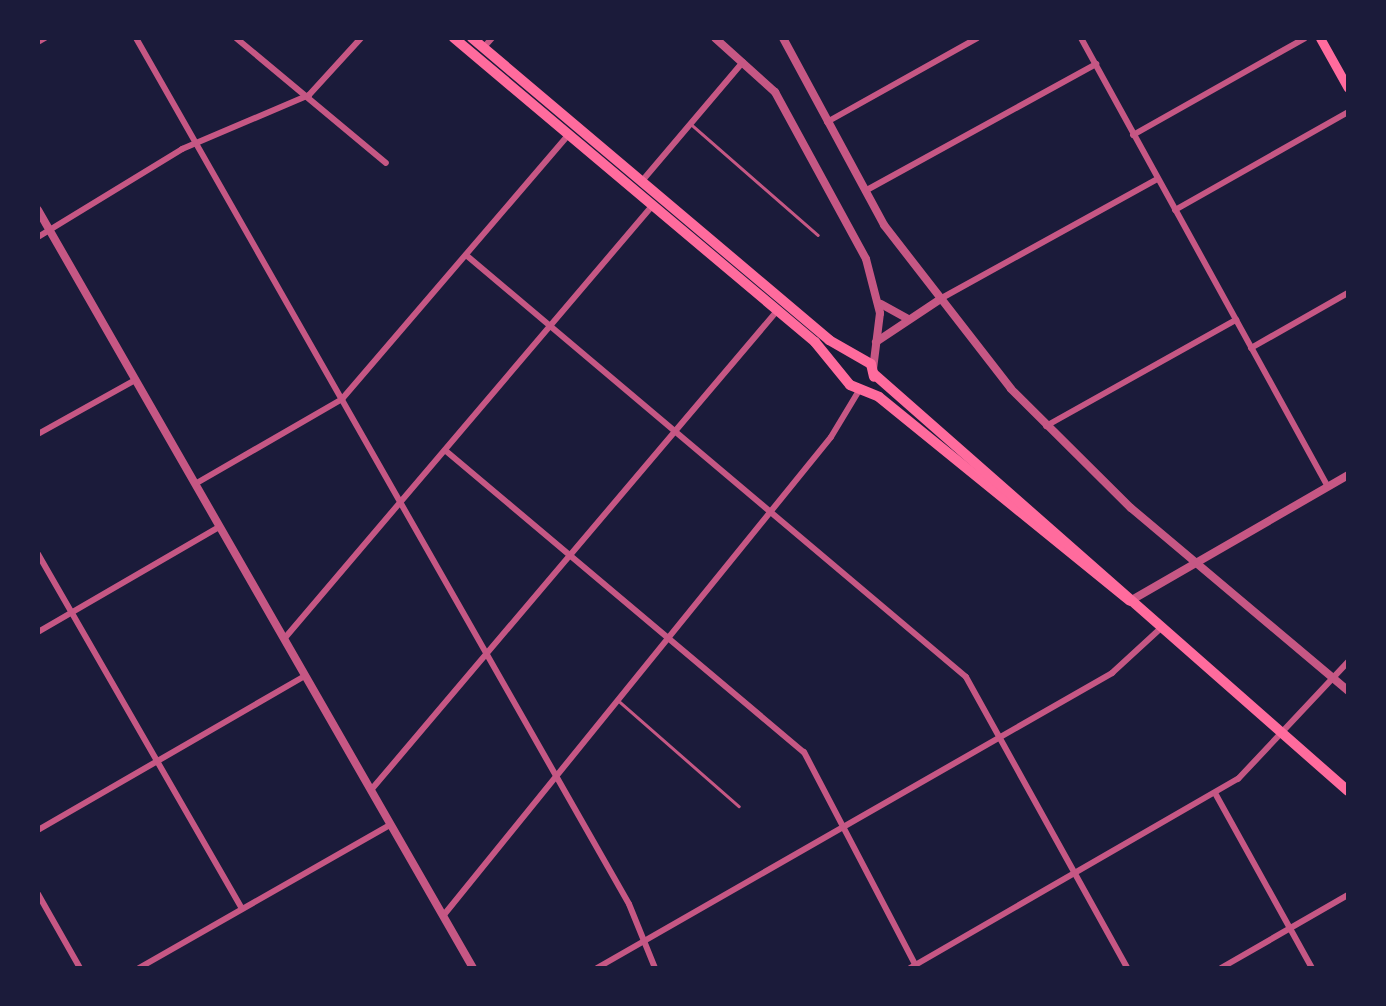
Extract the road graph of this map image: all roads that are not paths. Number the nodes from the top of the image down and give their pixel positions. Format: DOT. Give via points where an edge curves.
graph roads {
  1 [pos="46,38"];
  2 [pos="136,38"];
  3 [pos="236,38"];
  4 [pos="362,38"];
  5 [pos="454,38"];
  6 [pos="463,38"];
  7 [pos="472,38"];
  8 [pos="715,38"];
  9 [pos="783,38"];
  10 [pos="977,38"];
  11 [pos="1081,38"];
  12 [pos="1305,38"];
  13 [pos="1320,38"];
  14 [pos="38,42"];
  15 [pos="488,42"];
  16 [pos="743,62"];
  17 [pos="1096,64"];
  18 [pos="1348,88"];
  19 [pos="306,96"];
  20 [pos="1348,112"];
  21 [pos="826,122"];
  22 [pos="690,124"];
  23 [pos="568,134"];
  24 [pos="585,134"];
  25 [pos="1133,135"];
  26 [pos="196,144"];
  27 [pos="386,164"];
  28 [pos="1157,179"];
  29 [pos="641,182"];
  30 [pos="864,192"];
  31 [pos="653,206"];
  32 [pos="38,210"];
  33 [pos="1175,210"];
  34 [pos="48,228"];
  35 [pos="38,236"];
  36 [pos="818,236"];
  37 [pos="466,255"];
  38 [pos="1348,293"];
  39 [pos="939,300"];
  40 [pos="878,302"];
  41 [pos="777,311"];
  42 [pos="906,318"];
  43 [pos="1236,320"];
  44 [pos="550,327"];
  45 [pos="876,342"];
  46 [pos="1251,348"];
  47 [pos="860,359"];
  48 [pos="874,371"];
  49 [pos="845,375"];
  50 [pos="135,380"];
  51 [pos="862,388"];
  52 [pos="342,399"];
  53 [pos="1045,426"];
  54 [pos="674,431"];
  55 [pos="38,434"];
  56 [pos="446,450"];
  57 [pos="1348,475"];
  58 [pos="194,484"];
  59 [pos="1328,487"];
  60 [pos="400,504"];
  61 [pos="770,512"];
  62 [pos="219,527"];
  63 [pos="38,554"];
  64 [pos="570,555"];
  65 [pos="1194,562"];
  66 [pos="1130,601"];
  67 [pos="72,612"];
  68 [pos="1160,629"];
  69 [pos="38,632"];
  70 [pos="667,638"];
  71 [pos="284,639"];
  72 [pos="485,656"];
  73 [pos="1348,662"];
  74 [pos="305,676"];
  75 [pos="1333,678"];
  76 [pos="1348,691"];
  77 [pos="618,700"];
  78 [pos="1284,735"];
  79 [pos="1000,737"];
  80 [pos="157,761"];
  81 [pos="555,777"];
  82 [pos="371,790"];
  83 [pos="1348,791"];
  84 [pos="1216,793"];
  85 [pos="739,806"];
  86 [pos="390,825"];
  87 [pos="38,830"];
  88 [pos="840,830"];
  89 [pos="1075,874"];
  90 [pos="38,894"];
  91 [pos="1348,895"];
  92 [pos="242,910"];
  93 [pos="443,916"];
  94 [pos="1290,929"];
  95 [pos="645,941"];
  96 [pos="80,968"];
  97 [pos="139,968"];
  98 [pos="473,968"];
  99 [pos="598,968"];
  100 [pos="655,968"];
  101 [pos="914,968"];
  102 [pos="1127,968"];
  103 [pos="1221,968"];
  104 [pos="1312,968"];
  1 -- 14 [label="street"];
  2 -- 26 [label="street"];
  3 -- 19 [label="street"];
  4 -- 19 [label="street"];
  5 -- 23 [label="main road"];
  6 -- 15 [label="main road"];
  7 -- 15 [label="main road"];
  8 -- 16 [label="street"];
  9 -- 21 [label="street"];
  10 -- 21 [label="street"];
  11 -- 17 [label="street"];
  12 -- 25 [label="street"];
  13 -- 18 [label="main road"];
  15 -- 24 [label="main road"];
  16 -- 22 [label="street"];
  16 -- 40 [label="street" via="778,98 866,259"];
  17 -- 25 [label="street"];
  17 -- 30 [label="street"];
  19 -- 26 [label="street"];
  19 -- 27 [label="street"];
  20 -- 33 [label="street"];
  21 -- 30 [label="street"];
  22 -- 29 [label="street"];
  22 -- 36 [label="lane"];
  23 -- 24 [label="main road"];
  23 -- 31 [label="main road"];
  23 -- 37 [label="street"];
  24 -- 29 [label="main road"];
  25 -- 28 [label="street"];
  26 -- 34 [label="street"];
  26 -- 52 [label="street"];
  28 -- 33 [label="street"];
  28 -- 39 [label="street"];
  29 -- 47 [label="main road"];
  30 -- 39 [label="street"];
  31 -- 41 [label="main road"];
  31 -- 44 [label="street"];
  32 -- 34 [label="street"];
  33 -- 43 [label="street"];
  34 -- 35 [label="street"];
  34 -- 50 [label="street"];
  37 -- 44 [label="street"];
  37 -- 52 [label="street"];
  38 -- 46 [label="street"];
  39 -- 42 [label="street"];
  39 -- 53 [label="street"];
  40 -- 42 [label="street"];
  40 -- 45 [label="street"];
  41 -- 49 [label="main road"];
  41 -- 54 [label="street"];
  42 -- 45 [label="street"];
  43 -- 46 [label="street"];
  43 -- 53 [label="street"];
  44 -- 54 [label="street"];
  44 -- 56 [label="street"];
  45 -- 48 [label="street"];
  46 -- 59 [label="street"];
  47 -- 48 [label="main road"];
  47 -- 49 [label="main road"];
  48 -- 51 [label="main road"];
  48 -- 66 [label="main road"];
  49 -- 51 [label="main road"];
  50 -- 55 [label="street"];
  50 -- 58 [label="street"];
  51 -- 61 [label="street"];
  51 -- 66 [label="main road"];
  52 -- 58 [label="street"];
  52 -- 60 [label="street"];
  53 -- 65 [label="street"];
  54 -- 61 [label="street"];
  54 -- 64 [label="street"];
  56 -- 60 [label="street"];
  56 -- 64 [label="street"];
  57 -- 59 [label="street"];
  58 -- 62 [label="street"];
  59 -- 65 [label="street"];
  60 -- 71 [label="street"];
  60 -- 72 [label="street"];
  61 -- 70 [label="street"];
  61 -- 79 [label="street" via="966,676"];
  62 -- 67 [label="street"];
  62 -- 71 [label="street"];
  63 -- 67 [label="street"];
  64 -- 70 [label="street"];
  64 -- 72 [label="street"];
  65 -- 66 [label="street"];
  65 -- 75 [label="street"];
  66 -- 68 [label="main road"];
  67 -- 69 [label="street"];
  67 -- 80 [label="street"];
  68 -- 78 [label="main road"];
  68 -- 79 [label="street" via="1117,670"];
  70 -- 77 [label="street"];
  70 -- 88 [label="street" via="804,752"];
  71 -- 74 [label="street"];
  72 -- 81 [label="street"];
  72 -- 82 [label="street"];
  73 -- 75 [label="street"];
  74 -- 80 [label="street"];
  74 -- 82 [label="street"];
  75 -- 76 [label="street"];
  75 -- 78 [label="street"];
  77 -- 81 [label="street"];
  77 -- 85 [label="lane"];
  78 -- 83 [label="main road"];
  78 -- 84 [label="street"];
  79 -- 88 [label="street"];
  79 -- 89 [label="street"];
  80 -- 87 [label="street"];
  80 -- 92 [label="street"];
  81 -- 93 [label="street"];
  81 -- 95 [label="street"];
  82 -- 86 [label="street"];
  84 -- 89 [label="street"];
  84 -- 94 [label="street"];
  86 -- 92 [label="street"];
  86 -- 93 [label="street"];
  88 -- 95 [label="street"];
  88 -- 101 [label="street"];
  89 -- 101 [label="street"];
  89 -- 102 [label="street"];
  90 -- 96 [label="street"];
  91 -- 94 [label="street"];
  92 -- 97 [label="street"];
  93 -- 98 [label="street"];
  94 -- 103 [label="street"];
  94 -- 104 [label="street"];
  95 -- 99 [label="street"];
  95 -- 100 [label="street"];
}
